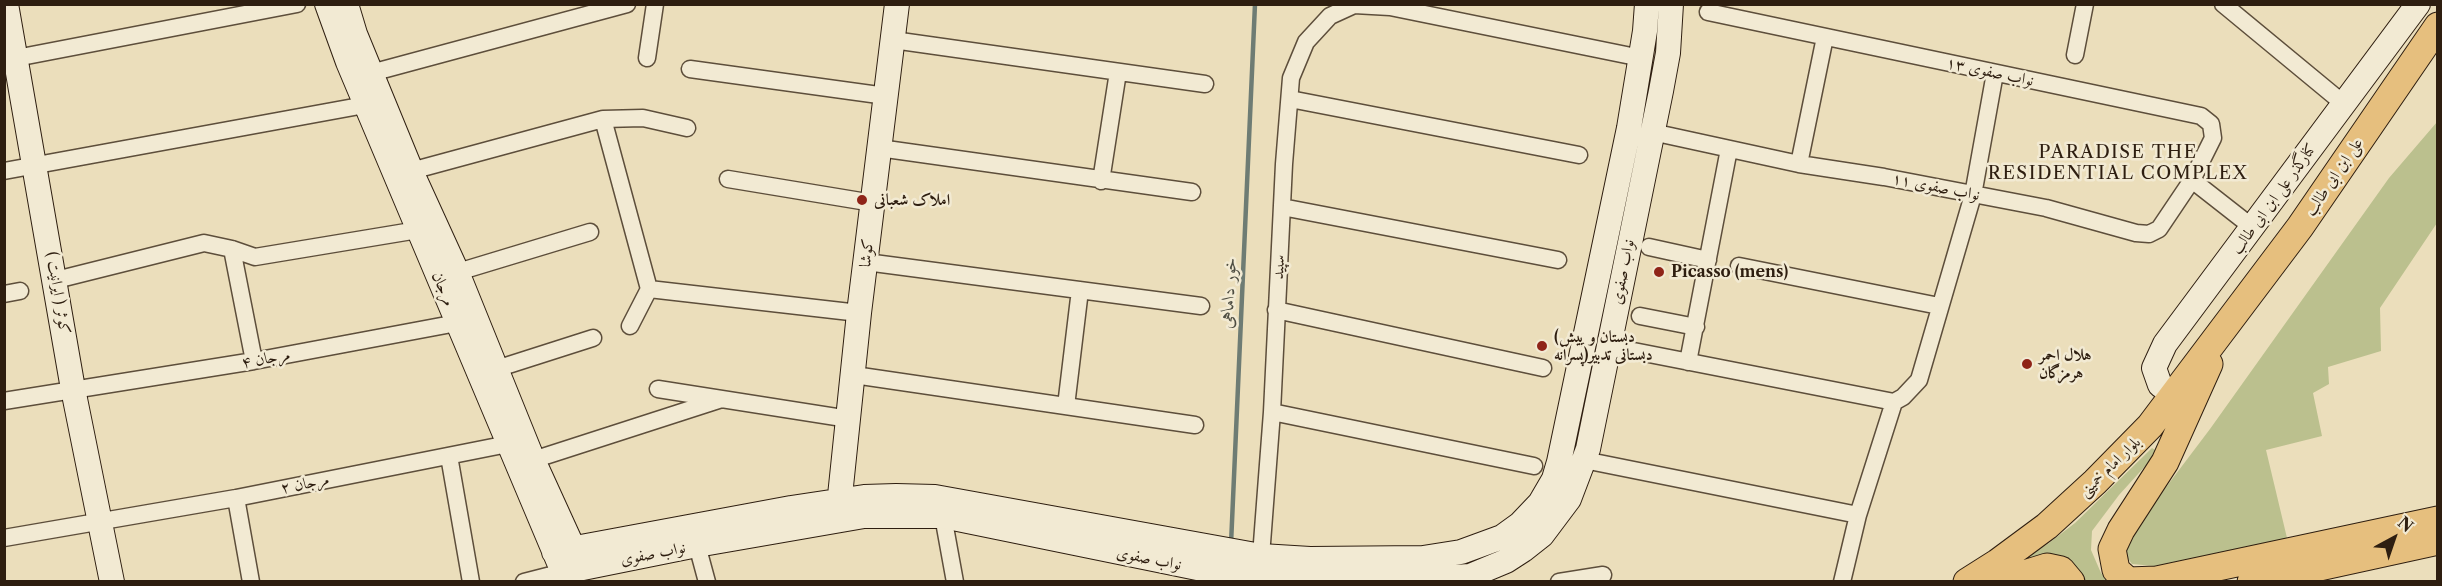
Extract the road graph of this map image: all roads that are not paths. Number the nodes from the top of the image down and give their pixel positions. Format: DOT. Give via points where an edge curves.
graph roads {
  1 [pos="6,4"];
  2 [pos="297,4"];
  3 [pos="327,4"];
  4 [pos="346,4"];
  5 [pos="627,4"];
  6 [pos="655,4"];
  7 [pos="897,4"];
  8 [pos="1647,4"];
  9 [pos="1671,4"];
  10 [pos="2085,4"];
  11 [pos="2223,4"];
  12 [pos="2418,4"];
  13 [pos="1354,5"];
  14 [pos="1436,10"];
  15 [pos="1708,12"];
  16 [pos="2435,31"];
  17 [pos="1825,37"];
  18 [pos="893,40"];
  19 [pos="2074,55"];
  20 [pos="16,58"];
  21 [pos="647,58"];
  22 [pos="1641,58"];
  23 [pos="690,69"];
  24 [pos="1118,72"];
  25 [pos="371,73"];
  26 [pos="1995,74"];
  27 [pos="1205,84"];
  28 [pos="886,96"];
  29 [pos="1290,99"];
  30 [pos="2344,104"];
  31 [pos="365,105"];
  32 [pos="603,119"];
  33 [pos="687,128"];
  34 [pos="1640,130"];
  35 [pos="879,148"];
  36 [pos="1729,149"];
  37 [pos="1579,155"];
  38 [pos="1799,164"];
  39 [pos="36,165"];
  40 [pos="4,171"];
  41 [pos="411,171"];
  42 [pos="728,179"];
  43 [pos="2192,180"];
  44 [pos="1101,181"];
  45 [pos="1192,192"];
  46 [pos="1973,195"];
  47 [pos="873,203"];
  48 [pos="1282,207"];
  49 [pos="2252,227"];
  50 [pos="418,230"];
  51 [pos="591,232"];
  52 [pos="1649,247"];
  53 [pos="232,249"];
  54 [pos="1558,260"];
  55 [pos="1708,260"];
  56 [pos="866,262"];
  57 [pos="1739,266"];
  58 [pos="448,275"];
  59 [pos="56,280"];
  60 [pos="649,289"];
  61 [pos="1080,290"];
  62 [pos="1201,306"];
  63 [pos="1939,306"];
  64 [pos="1276,310"];
  65 [pos="859,313"];
  66 [pos="1640,316"];
  67 [pos="457,324"];
  68 [pos="2228,325"];
  69 [pos="630,326"];
  70 [pos="1696,327"];
  71 [pos="593,338"];
  72 [pos="1583,342"];
  73 [pos="1608,346"];
  74 [pos="254,362"];
  75 [pos="1688,362"];
  76 [pos="496,369"];
  77 [pos="1543,369"];
  78 [pos="854,375"];
  79 [pos="73,389"];
  80 [pos="658,389"];
  81 [pos="2173,394"];
  82 [pos="722,399"];
  83 [pos="4,401"];
  84 [pos="1894,402"];
  85 [pos="1066,406"];
  86 [pos="1272,412"];
  87 [pos="849,419"];
  88 [pos="1195,425"];
  89 [pos="508,444"];
  90 [pos="449,456"];
  91 [pos="533,460"];
  92 [pos="1584,460"];
  93 [pos="1534,466"];
  94 [pos="236,498"];
  95 [pos="838,511"];
  96 [pos="1858,515"];
  97 [pos="943,516"];
  98 [pos="2438,520"];
  99 [pos="101,522"];
  100 [pos="4,538"];
  101 [pos="2438,541"];
  102 [pos="697,545"];
  103 [pos="568,560"];
  104 [pos="1150,560"];
  105 [pos="1210,563"];
  106 [pos="1254,566"];
  107 [pos="2335,573"];
  108 [pos="1603,575"];
  109 [pos="1399,580"];
  110 [pos="112,582"];
  111 [pos="251,582"];
  112 [pos="471,582"];
  113 [pos="524,582"];
  114 [pos="707,582"];
  115 [pos="955,582"];
  116 [pos="1179,582"];
  117 [pos="1558,582"];
  118 [pos="1842,582"];
  119 [pos="1966,582"];
  120 [pos="1999,582"];
  121 [pos="2071,582"];
  122 [pos="2251,582"];
  1 -- 20 [label="street, کوثر ( ایرانیت )"];
  2 -- 20 [label="street"];
  3 -- 31 [label="street, مرجان"];
  4 -- 25 [label="street, مرجان"];
  5 -- 25 [label="street"];
  6 -- 21 [label="street"];
  7 -- 18 [label="street, کوشا"];
  8 -- 22 [label="street, نواب صفوی"];
  9 -- 34 [label="street, نواب صفوی" via="1668,53"];
  10 -- 19 [label="street"];
  11 -- 30 [label="street"];
  12 -- 30 [label="street, کنارگذر علی ابن ابی طالب"];
  13 -- 14 [label="street"];
  13 -- 29 [label="street, سپید" via="1330,16 1306,42 1291,78"];
  14 -- 22 [label="street"];
  15 -- 17 [label="street, نواب صفوی ۱۳"];
  16 -- 68 [label="main road, علی ابن ابی طالب"];
  17 -- 26 [label="street, نواب صفوی ۱۳"];
  17 -- 38 [label="street"];
  18 -- 24 [label="street"];
  18 -- 28 [label="street, کوشا"];
  20 -- 39 [label="street, کوثر ( ایرانیت )"];
  22 -- 34 [label="street, نواب صفوی"];
  23 -- 28 [label="street"];
  24 -- 27 [label="street"];
  24 -- 44 [label="street"];
  25 -- 41 [label="street, مرجان"];
  26 -- 43 [label="street, نواب صفوی ۱۳" via="2201,116 2211,124 2213,138"];
  26 -- 46 [label="street"];
  28 -- 35 [label="street, کوشا"];
  29 -- 37 [label="street"];
  29 -- 48 [label="street, سپید"];
  30 -- 49 [label="street, کنارگذر علی ابن ابی طالب"];
  31 -- 39 [label="street"];
  31 -- 50 [label="street, مرجان"];
  32 -- 33 [label="street" via="643,118"];
  32 -- 41 [label="street"];
  32 -- 60 [label="street"];
  34 -- 36 [label="street, نواب صفوی ۱۱"];
  34 -- 72 [label="street, نواب صفوی"];
  34 -- 73 [label="street, نواب صفوی"];
  35 -- 44 [label="street"];
  35 -- 47 [label="street, کوشا"];
  36 -- 38 [label="street, نواب صفوی ۱۱"];
  36 -- 55 [label="street"];
  38 -- 46 [label="street, نواب صفوی ۱۱"];
  39 -- 40 [label="street"];
  39 -- 59 [label="street, کوثر ( ایرانیت )"];
  41 -- 58 [label="street, مرجان"];
  42 -- 47 [label="street"];
  43 -- 46 [label="street, نواب صفوی ۱۱" via="2159,229 2150,234 2046,208"];
  43 -- 49 [label="street"];
  44 -- 45 [label="street"];
  46 -- 63 [label="street"];
  47 -- 56 [label="street, کوشا"];
  48 -- 54 [label="street"];
  48 -- 64 [label="street, سپید"];
  49 -- 81 [label="street, کنارگذر علی ابن ابی طالب" via="2161,352 2154,368 2160,384"];
  50 -- 53 [label="street" via="255,257"];
  50 -- 58 [label="street, مرجان"];
  51 -- 58 [label="street"];
  52 -- 55 [label="street"];
  53 -- 59 [label="street" via="204,243"];
  53 -- 74 [label="street"];
  55 -- 70 [label="street"];
  56 -- 61 [label="street"];
  56 -- 65 [label="street, کوشا"];
  57 -- 63 [label="street"];
  58 -- 67 [label="street, مرجان"];
  58 -- 76 [label="street, مرجان"];
  59 -- 79 [label="street, کوثر ( ایرانیت )"];
  60 -- 65 [label="street"];
  60 -- 69 [label="street"];
  61 -- 62 [label="street"];
  61 -- 85 [label="street"];
  63 -- 84 [label="street" via="1919,380"];
  64 -- 77 [label="street"];
  64 -- 86 [label="street, سپید"];
  65 -- 78 [label="street, کوشا"];
  66 -- 70 [label="street"];
  67 -- 74 [label="street, مرجان ۴"];
  67 -- 89 [label="street, مرجان"];
  68 -- 81 [label="main road, بلوار امام خمینی"];
  68 -- 98 [label="main road" via="2165,462 2112,549 2116,570 2128,581 2157,580"];
  70 -- 75 [label="street"];
  71 -- 76 [label="street"];
  72 -- 73 [label="street"];
  72 -- 106 [label="street, نواب صفوی" via="1554,479 1540,502 1511,531 1461,552 1423,558 1310,559"];
  73 -- 75 [label="street"];
  73 -- 92 [label="street, نواب صفوی"];
  74 -- 79 [label="street, مرجان ۴"];
  75 -- 84 [label="street"];
  76 -- 91 [label="street, مرجان"];
  78 -- 85 [label="street"];
  78 -- 87 [label="street, کوشا"];
  79 -- 83 [label="street, مرجان ۴"];
  79 -- 99 [label="street, کوثر ( ایرانیت )"];
  80 -- 82 [label="street"];
  81 -- 119 [label="main road, بلوار امام خمینی" via="2136,443 2047,526"];
  82 -- 87 [label="street"];
  82 -- 91 [label="street"];
  84 -- 96 [label="street"];
  85 -- 88 [label="street"];
  86 -- 93 [label="street"];
  86 -- 106 [label="street, سپید"];
  87 -- 95 [label="street, کوشا"];
  89 -- 90 [label="street, مرجان ۲"];
  89 -- 103 [label="street, مرجان"];
  90 -- 94 [label="street, مرجان ۲"];
  90 -- 112 [label="street"];
  91 -- 103 [label="street, مرجان"];
  92 -- 96 [label="street"];
  92 -- 109 [label="street, نواب صفوی" via="1569,499 1556,517 1542,535 1506,561 1470,576"];
  94 -- 99 [label="street, مرجان ۲"];
  94 -- 111 [label="street"];
  95 -- 97 [label="street, نواب صفوی" via="864,516"];
  95 -- 102 [label="street, نواب صفوی"];
  95 -- 103 [label="street, نواب صفوی"];
  95 -- 105 [label="street, نواب صفوی" via="896,496 935,497"];
  96 -- 118 [label="street"];
  97 -- 104 [label="street, نواب صفوی"];
  97 -- 115 [label="street"];
  99 -- 100 [label="street, مرجان ۲"];
  99 -- 110 [label="street, کوثر ( ایرانیت )"];
  101 -- 107 [label="main road"];
  102 -- 103 [label="street, نواب صفوی"];
  102 -- 114 [label="street"];
  103 -- 113 [label="street"];
  104 -- 105 [label="street, نواب صفوی"];
  104 -- 116 [label="street"];
  105 -- 106 [label="street, نواب صفوی"];
  106 -- 109 [label="street, نواب صفوی"];
  107 -- 122 [label="main road"];
  108 -- 117 [label="street"];
  120 -- 121 [label="main road" via="2047,567 2061,570"];
}
